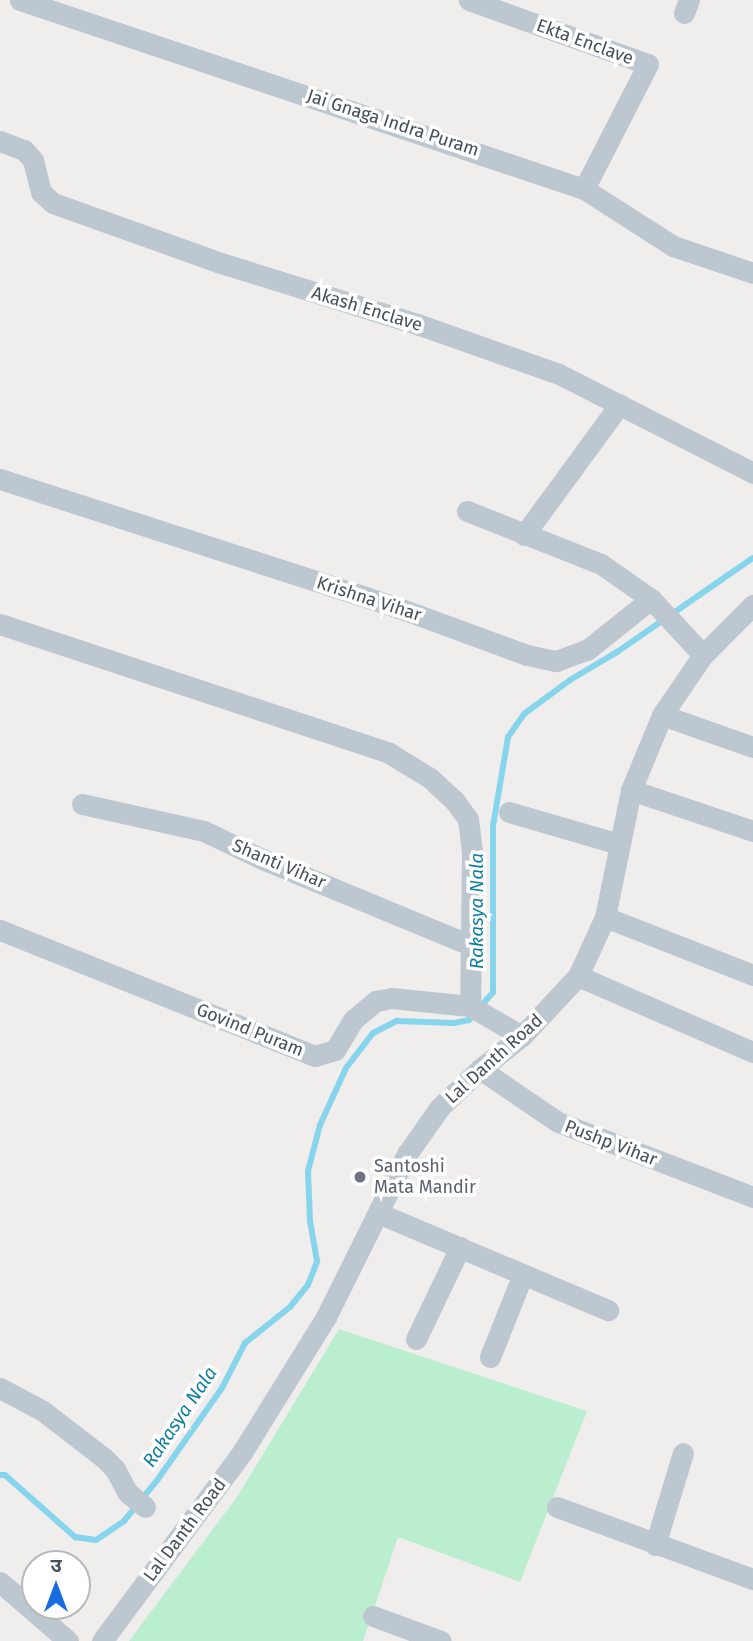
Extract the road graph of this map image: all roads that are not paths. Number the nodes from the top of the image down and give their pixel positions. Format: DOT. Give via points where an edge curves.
graph roads {
  1 [pos="20,0"];
  2 [pos="469,0"];
  3 [pos="0,141"];
  4 [pos="584,189"];
  5 [pos="753,273"];
  6 [pos="620,404"];
  7 [pos="753,473"];
  8 [pos="0,479"];
  9 [pos="467,510"];
  10 [pos="524,535"];
  11 [pos="654,601"];
  12 [pos="753,605"];
  13 [pos="0,624"];
  14 [pos="703,655"];
  15 [pos="662,715"];
  16 [pos="753,747"];
  17 [pos="631,790"];
  18 [pos="82,804"];
  19 [pos="509,812"];
  20 [pos="753,831"];
  21 [pos="619,844"];
  22 [pos="605,917"];
  23 [pos="0,930"];
  24 [pos="470,944"];
  25 [pos="753,975"];
  26 [pos="578,976"];
  27 [pos="470,1006"];
  28 [pos="522,1036"];
  29 [pos="753,1052"];
  30 [pos="480,1069"];
  31 [pos="753,1197"];
  32 [pos="378,1213"];
  33 [pos="460,1247"];
  34 [pos="523,1274"];
  35 [pos="608,1310"];
  36 [pos="416,1339"];
  37 [pos="490,1357"];
  38 [pos="0,1388"];
  39 [pos="683,1453"];
  40 [pos="145,1507"];
  41 [pos="557,1507"];
  42 [pos="655,1545"];
  43 [pos="753,1579"];
  44 [pos="0,1582"];
  45 [pos="373,1616"];
  46 [pos="68,1641"];
  47 [pos="102,1641"];
  48 [pos="441,1641"];
  1 -- 4 [label="street, Jai Gnaga Indra Puram"];
  2 -- 4 [label="street, Ekta Enclave" via="648,64"];
  3 -- 6 [label="street, Akash Enclave" via="24,150 33,160 41,192 53,203 559,374"];
  4 -- 5 [label="street, Jai Gnaga Indra Puram" via="673,246"];
  6 -- 7 [label="street, Akash Enclave"];
  6 -- 10 [label="street"];
  8 -- 11 [label="street, Krishna Vihar" via="556,662 587,650"];
  9 -- 10 [label="street"];
  10 -- 11 [label="street" via="601,564"];
  11 -- 14 [label="street"];
  12 -- 14 [label="street, Lal Danth Road"];
  13 -- 24 [label="street" via="389,753 430,778 468,819"];
  14 -- 15 [label="street, Lal Danth Road"];
  15 -- 16 [label="street"];
  15 -- 17 [label="street, Lal Danth Road"];
  17 -- 20 [label="street"];
  17 -- 21 [label="street, Lal Danth Road"];
  18 -- 24 [label="street, Shanti Vihar" via="204,831"];
  19 -- 21 [label="street"];
  21 -- 22 [label="street, Lal Danth Road"];
  22 -- 25 [label="street"];
  22 -- 26 [label="street, Lal Danth Road"];
  23 -- 27 [label="street, Govind Puram" via="314,1056 335,1049 353,1020 376,1001"];
  24 -- 27 [label="street"];
  26 -- 28 [label="street, Lal Danth Road"];
  26 -- 29 [label="street"];
  27 -- 28 [label="street, Govind Puram"];
  28 -- 30 [label="street, Lal Danth Road"];
  30 -- 31 [label="street, Pushp Vihar" via="558,1122"];
  30 -- 32 [label="street, Lal Danth Road" via="440,1107 407,1154"];
  32 -- 33 [label="street"];
  32 -- 47 [label="street, Lal Danth Road" via="326,1317 242,1454"];
  33 -- 34 [label="street"];
  33 -- 36 [label="street"];
  34 -- 35 [label="street"];
  34 -- 37 [label="street"];
  38 -- 40 [label="street" via="43,1411 104,1458 128,1493"];
  39 -- 42 [label="street"];
  41 -- 42 [label="street"];
  42 -- 43 [label="street"];
  44 -- 46 [label="street"];
  45 -- 48 [label="street"];
}
